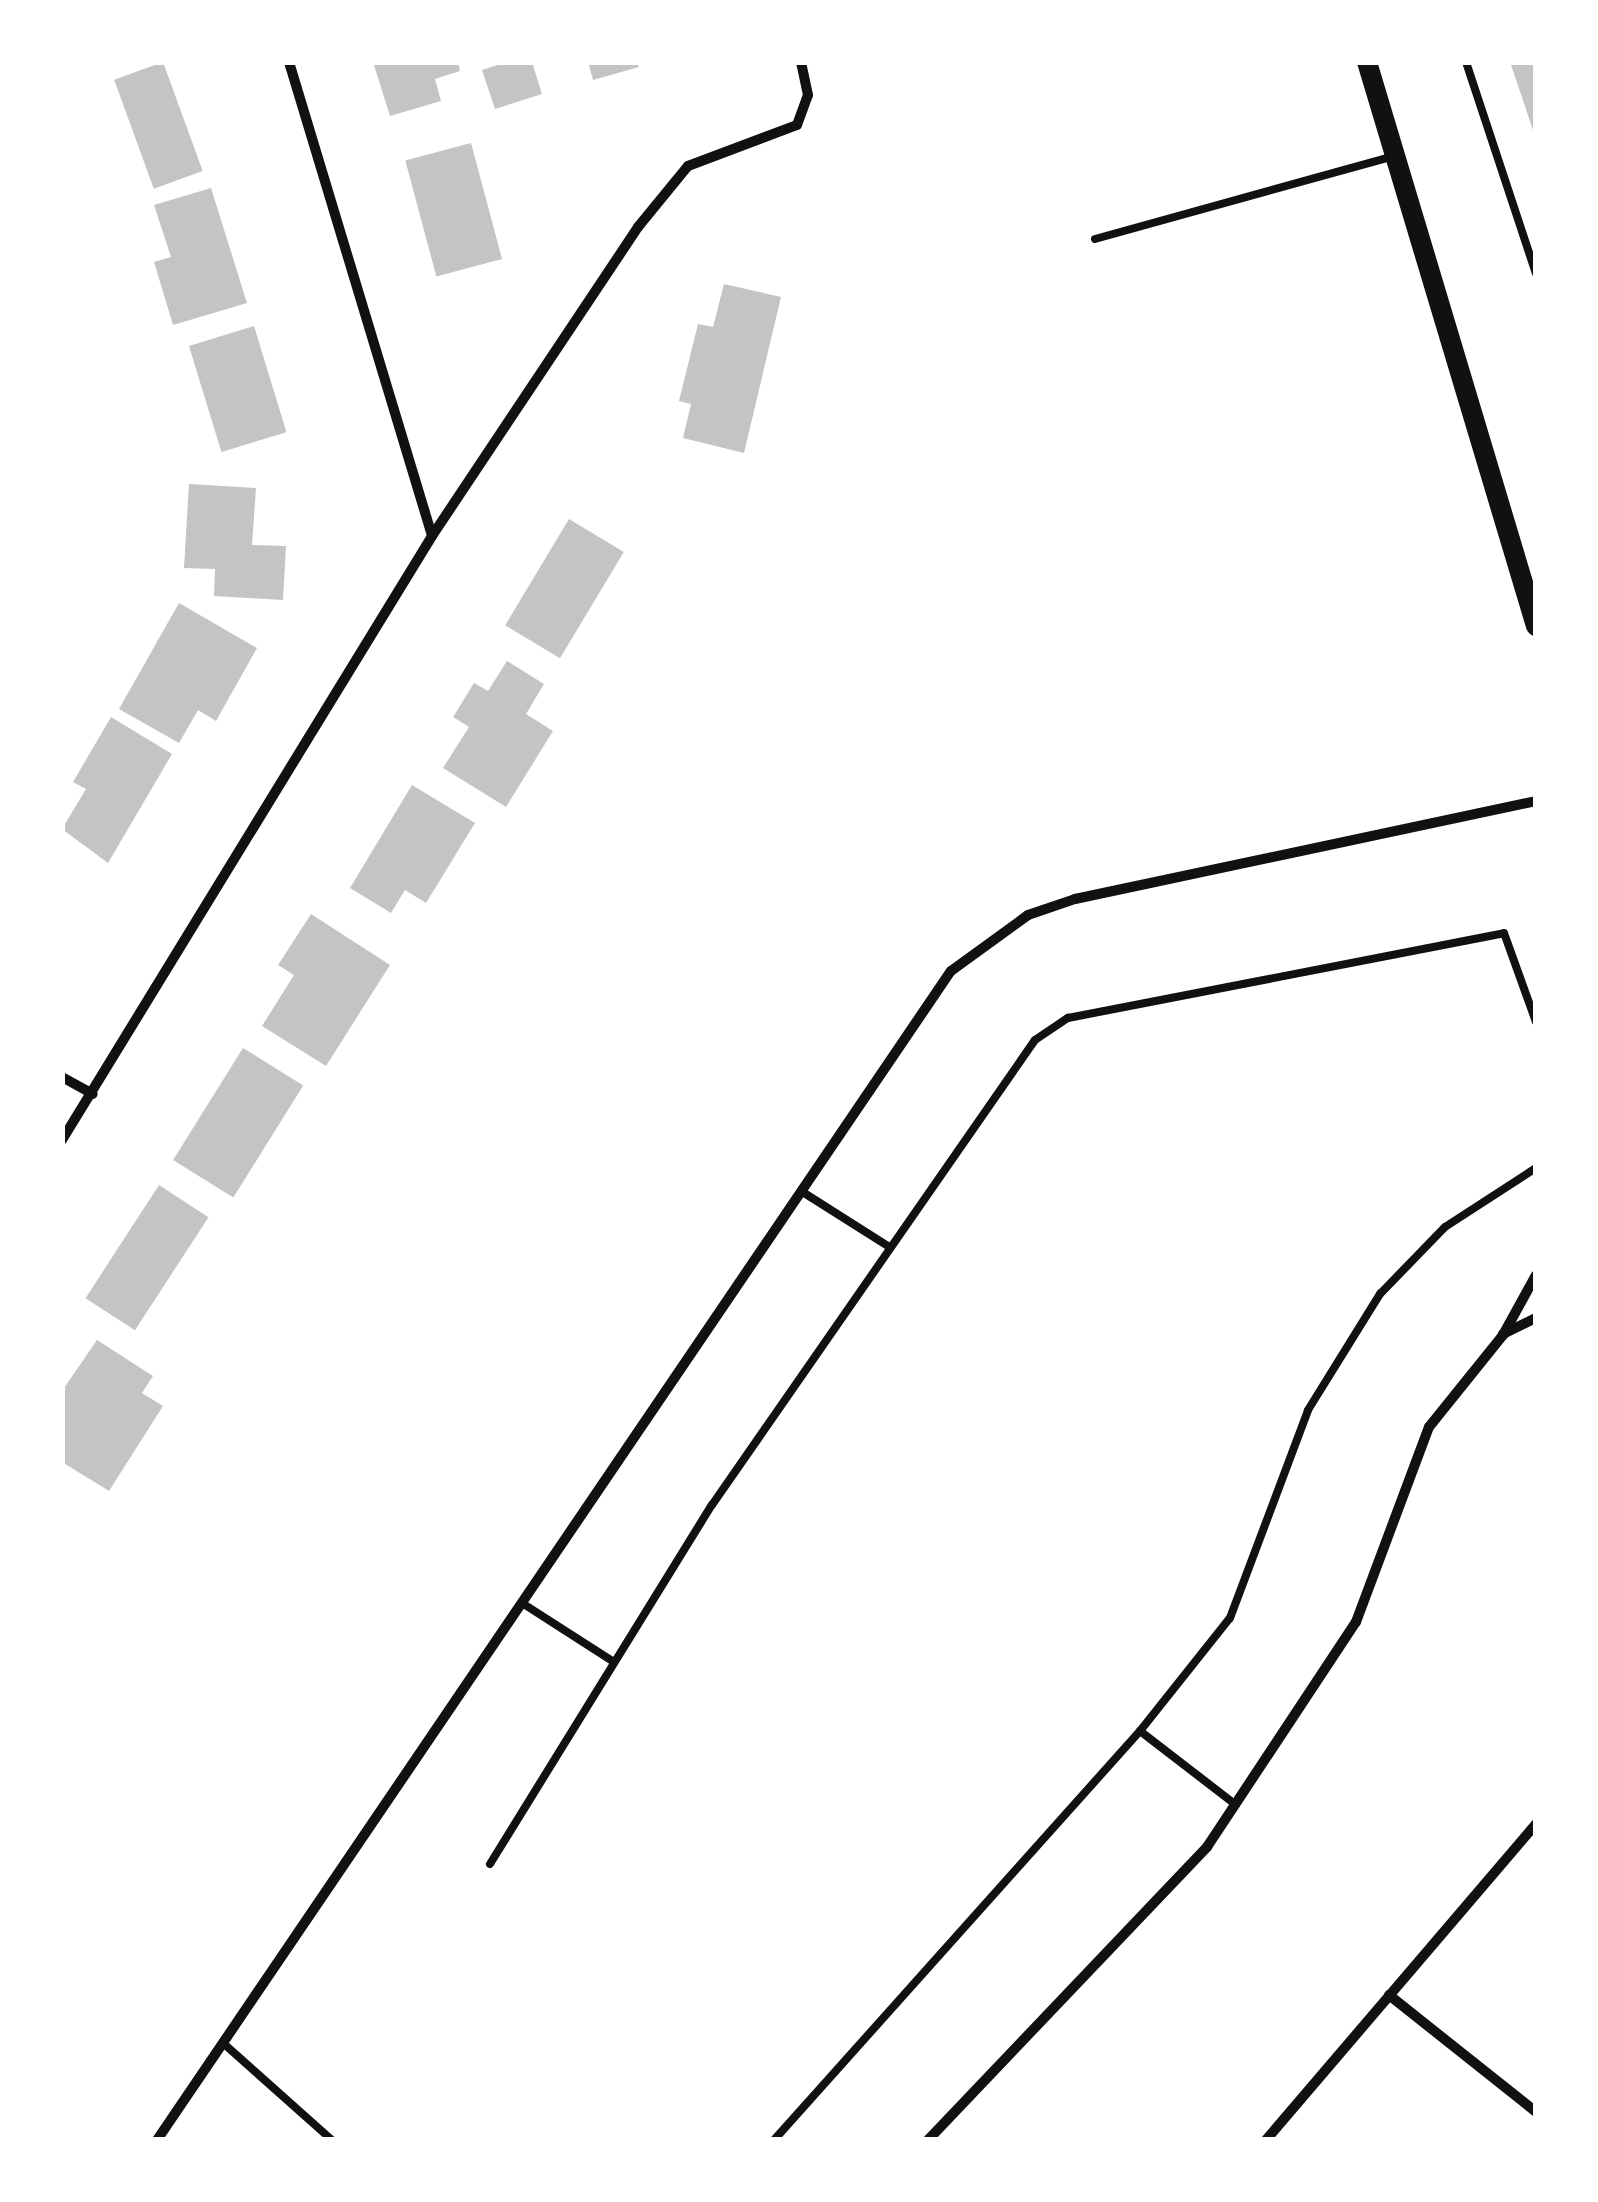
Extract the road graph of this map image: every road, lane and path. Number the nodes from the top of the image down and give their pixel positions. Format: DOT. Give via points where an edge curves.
graph roads {
  1 [pos="289,62"];
  2 [pos="801,62"];
  3 [pos="1367,62"];
  4 [pos="1466,62"];
  5 [pos="1395,156"];
  6 [pos="1095,238"];
  7 [pos="1536,274"];
  8 [pos="432,536"];
  9 [pos="1536,626"];
  10 [pos="1536,801"];
  11 [pos="1536,1022"];
  12 [pos="62,1077"];
  13 [pos="93,1094"];
  14 [pos="62,1140"];
  15 [pos="1536,1168"];
  16 [pos="801,1192"];
  17 [pos="888,1246"];
  18 [pos="1536,1275"];
  19 [pos="1536,1318"];
  20 [pos="1502,1335"];
  21 [pos="522,1602"];
  22 [pos="614,1662"];
  23 [pos="1140,1731"];
  24 [pos="1236,1805"];
  25 [pos="1536,1824"];
  26 [pos="490,1864"];
  27 [pos="1388,1995"];
  28 [pos="223,2042"];
  29 [pos="1536,2112"];
  30 [pos="931,2135"];
  31 [pos="157,2140"];
  32 [pos="332,2140"];
  33 [pos="774,2140"];
  34 [pos="945,2140"];
  35 [pos="1266,2140"];
  1 -- 8 [label="street"];
  2 -- 8 [label="street" via="808,95 796,125 688,166"];
  3 -- 5 [label="main road"];
  4 -- 7 [label="lane"];
  5 -- 6 [label="lane"];
  5 -- 9 [label="main road"];
  8 -- 13 [label="street"];
  10 -- 16 [label="street" via="1028,916 951,971"];
  11 -- 17 [label="lane" via="1504,934 1068,1018 991,1093"];
  12 -- 13 [label="street"];
  13 -- 14 [label="street"];
  15 -- 23 [label="lane" via="1445,1226 1380,1294 1308,1410 1230,1618"];
  16 -- 17 [label="lane"];
  16 -- 21 [label="street"];
  17 -- 22 [label="lane"];
  18 -- 20 [label="street"];
  19 -- 20 [label="street"];
  20 -- 24 [label="street" via="1429,1427 1356,1622"];
  21 -- 22 [label="lane"];
  21 -- 28 [label="street"];
  22 -- 26 [label="lane"];
  23 -- 24 [label="lane"];
  23 -- 33 [label="lane"];
  24 -- 30 [label="street"];
  25 -- 27 [label="street"];
  27 -- 29 [label="street"];
  27 -- 35 [label="street"];
  28 -- 31 [label="street"];
  28 -- 32 [label="lane"];
  30 -- 34 [label="street"];
}
